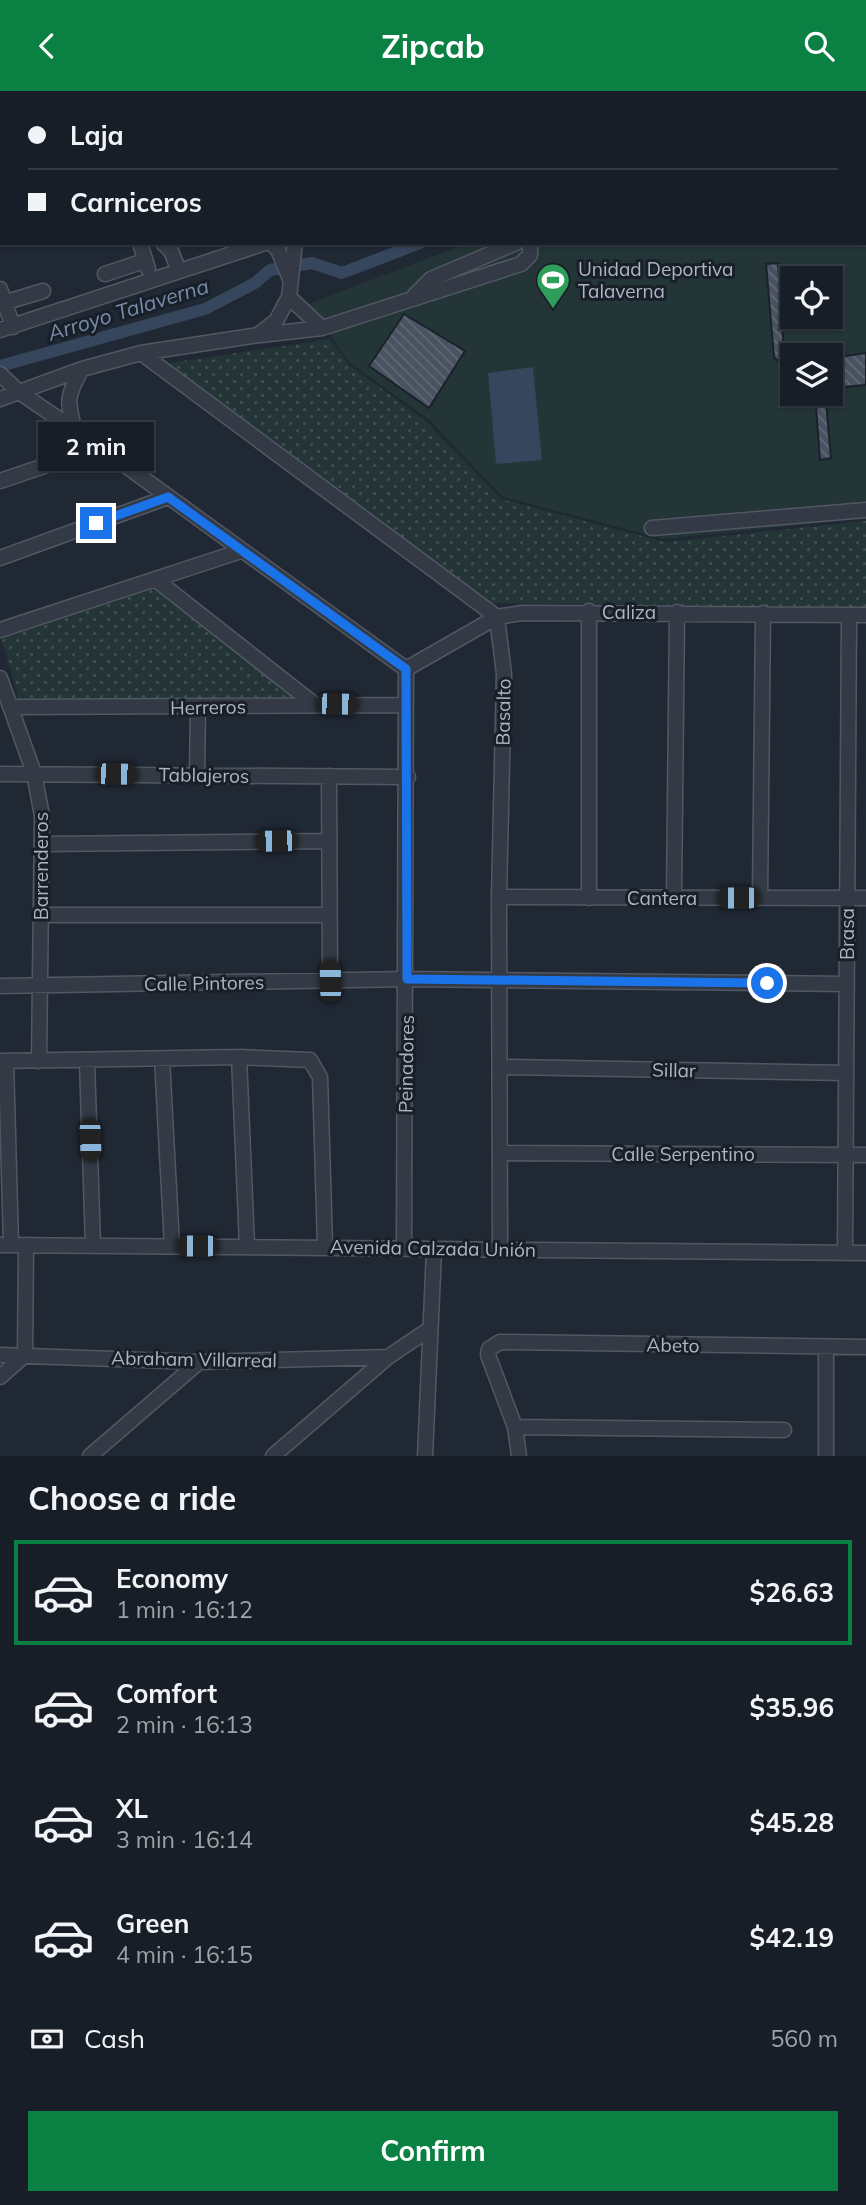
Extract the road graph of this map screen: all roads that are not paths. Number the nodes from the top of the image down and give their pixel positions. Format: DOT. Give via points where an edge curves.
graph roads {
  1 [pos="141,245"];
  2 [pos="165,245"];
  3 [pos="295,245"];
  4 [pos="511,245"];
  5 [pos="530,245"];
  6 [pos="271,246"];
  7 [pos="144,261"];
  8 [pos="179,271"];
  9 [pos="105,274"];
  10 [pos="152,279"];
  11 [pos="43,291"];
  12 [pos="290,291"];
  13 [pos="414,296"];
  14 [pos="2,298"];
  15 [pos="6,328"];
  16 [pos="322,328"];
  17 [pos="258,335"];
  18 [pos="141,353"];
  19 [pos="82,369"];
  20 [pos="3,376"];
  21 [pos="19,392"];
  22 [pos="0,399"];
  23 [pos="75,431"];
  24 [pos="100,447"];
  25 [pos="0,481"];
  26 [pos="168,497"];
  27 [pos="866,510"];
  28 [pos="652,528"];
  29 [pos="241,551"];
  30 [pos="0,558"];
  31 [pos="155,579"];
  32 [pos="589,611"];
  33 [pos="677,612"];
  34 [pos="763,613"];
  35 [pos="849,615"];
  36 [pos="866,615"];
  37 [pos="497,617"];
  38 [pos="0,630"];
  39 [pos="406,669"];
  40 [pos="0,678"];
  41 [pos="314,704"];
  42 [pos="406,705"];
  43 [pos="10,707"];
  44 [pos="198,708"];
  45 [pos="34,773"];
  46 [pos="0,774"];
  47 [pos="197,775"];
  48 [pos="329,776"];
  49 [pos="408,776"];
  50 [pos="328,841"];
  51 [pos="44,844"];
  52 [pos="499,897"];
  53 [pos="589,898"];
  54 [pos="674,898"];
  55 [pos="760,898"];
  56 [pos="847,898"];
  57 [pos="866,898"];
  58 [pos="41,915"];
  59 [pos="329,915"];
  60 [pos="407,979"];
  61 [pos="502,980"];
  62 [pos="330,981"];
  63 [pos="847,984"];
  64 [pos="40,985"];
  65 [pos="0,986"];
  66 [pos="239,1057"];
  67 [pos="162,1059"];
  68 [pos="3,1061"];
  69 [pos="39,1061"];
  70 [pos="87,1062"];
  71 [pos="501,1067"];
  72 [pos="846,1073"];
  73 [pos="500,1153"];
  74 [pos="866,1155"];
  75 [pos="846,1156"];
  76 [pos="12,1245"];
  77 [pos="93,1245"];
  78 [pos="172,1246"];
  79 [pos="247,1246"];
  80 [pos="325,1246"];
  81 [pos="404,1249"];
  82 [pos="433,1250"];
  83 [pos="500,1250"];
  84 [pos="845,1252"];
  85 [pos="866,1252"];
  86 [pos="428,1331"];
  87 [pos="866,1347"];
  88 [pos="826,1348"];
  89 [pos="0,1355"];
  90 [pos="25,1355"];
  91 [pos="387,1357"];
  92 [pos="199,1362"];
  93 [pos="0,1377"];
  94 [pos="515,1427"];
  95 [pos="784,1430"];
  96 [pos="90,1456"];
  97 [pos="273,1456"];
  98 [pos="425,1456"];
  99 [pos="519,1456"];
  100 [pos="826,1456"];
  1 -- 7 [label="street"];
  2 -- 8 [label="street"];
  3 -- 12 [label="street"];
  4 -- 13 [label="street" via="431,279"];
  5 -- 13 [label="street" via="530,255 521,264"];
  6 -- 8 [label="street"];
  6 -- 12 [label="street"];
  7 -- 9 [label="street"];
  7 -- 10 [label="street"];
  8 -- 10 [label="street"];
  10 -- 15 [label="street"];
  11 -- 14 [label="street"];
  12 -- 16 [label="street"];
  12 -- 17 [label="street" via="276,321"];
  13 -- 16 [label="street"];
  14 -- 15 [label="street"];
  16 -- 17 [label="street"];
  17 -- 18 [label="street"];
  18 -- 19 [label="street"];
  18 -- 37 [label="street"];
  19 -- 21 [label="street"];
  19 -- 23 [label="street" via="68,402"];
  20 -- 21 [label="street"];
  21 -- 22 [label="street"];
  21 -- 23 [label="street"];
  23 -- 24 [label="street"];
  24 -- 25 [label="street"];
  24 -- 26 [label="street"];
  26 -- 29 [label="street"];
  26 -- 30 [label="street"];
  27 -- 28 [label="street"];
  29 -- 31 [label="street"];
  29 -- 39 [label="street"];
  31 -- 38 [label="street"];
  31 -- 41 [label="street"];
  32 -- 33 [label="street, Caliza"];
  32 -- 37 [label="street, Caliza"];
  32 -- 53 [label="street"];
  33 -- 34 [label="street, Caliza"];
  33 -- 54 [label="street"];
  34 -- 35 [label="street, Caliza"];
  34 -- 55 [label="street"];
  35 -- 36 [label="street, Caliza"];
  35 -- 56 [label="street, Brasa"];
  37 -- 39 [label="street, Caliza"];
  37 -- 52 [label="street, Basalto" via="503,674"];
  39 -- 42 [label="street, Peinadores"];
  40 -- 43 [label="street, Barrenderos"];
  41 -- 42 [label="street, Herreros"];
  41 -- 44 [label="street, Herreros"];
  42 -- 49 [label="street, Peinadores"];
  43 -- 44 [label="street, Herreros"];
  43 -- 45 [label="street, Barrenderos"];
  44 -- 47 [label="street"];
  45 -- 46 [label="street, Tablajeros"];
  45 -- 47 [label="street, Tablajeros"];
  45 -- 51 [label="street, Barrenderos"];
  47 -- 48 [label="street, Tablajeros"];
  48 -- 49 [label="street, Tablajeros"];
  48 -- 50 [label="street"];
  49 -- 60 [label="street, Peinadores"];
  50 -- 51 [label="street"];
  50 -- 59 [label="street"];
  51 -- 58 [label="street, Barrenderos"];
  52 -- 53 [label="street, Cantera"];
  52 -- 61 [label="street, Basalto"];
  53 -- 54 [label="street, Cantera"];
  54 -- 55 [label="street, Cantera"];
  55 -- 56 [label="street, Cantera"];
  56 -- 57 [label="street, Cantera"];
  56 -- 63 [label="street, Brasa"];
  58 -- 59 [label="street"];
  58 -- 64 [label="street, Barrenderos"];
  59 -- 62 [label="street"];
  60 -- 61 [label="street, Calle Pintores"];
  60 -- 62 [label="street, Calle Pintores"];
  60 -- 81 [label="street, Peinadores"];
  61 -- 63 [label="street, Calle Pintores"];
  61 -- 71 [label="street, Basalto"];
  62 -- 64 [label="street, Calle Pintores"];
  63 -- 72 [label="street, Brasa"];
  64 -- 65 [label="street, Calle Pintores"];
  64 -- 69 [label="street, Barrenderos"];
  66 -- 67 [label="street"];
  66 -- 79 [label="street"];
  66 -- 80 [label="street" via="302,1057 315,1065 320,1077"];
  67 -- 70 [label="street"];
  67 -- 78 [label="street"];
  68 -- 69 [label="street"];
  68 -- 76 [label="street"];
  69 -- 70 [label="street"];
  70 -- 77 [label="street"];
  71 -- 72 [label="street, Sillar"];
  71 -- 73 [label="street, Basalto"];
  72 -- 75 [label="street, Brasa"];
  73 -- 75 [label="street, Calle Serpentino"];
  73 -- 83 [label="street, Basalto"];
  74 -- 75 [label="street, Calle Serpentino"];
  75 -- 84 [label="street, Brasa"];
  76 -- 77 [label="street, Avenida Calzada Unión"];
  76 -- 90 [label="street"];
  77 -- 78 [label="street, Avenida Calzada Unión"];
  78 -- 79 [label="street, Avenida Calzada Unión"];
  79 -- 80 [label="street, Avenida Calzada Unión"];
  80 -- 81 [label="street, Avenida Calzada Unión"];
  81 -- 82 [label="street, Avenida Calzada Unión"];
  82 -- 83 [label="street, Avenida Calzada Unión"];
  82 -- 86 [label="street"];
  83 -- 84 [label="street, Avenida Calzada Unión"];
  84 -- 85 [label="street, Avenida Calzada Unión"];
  86 -- 91 [label="street"];
  86 -- 98 [label="street"];
  87 -- 88 [label="street, Abeto"];
  88 -- 94 [label="street, Abeto" via="500,1342 488,1355"];
  88 -- 100 [label="street"];
  89 -- 90 [label="street, Abraham Villarreal"];
  90 -- 92 [label="street, Abraham Villarreal"];
  90 -- 93 [label="street"];
  91 -- 92 [label="street, Abraham Villarreal"];
  91 -- 97 [label="street"];
  92 -- 96 [label="street"];
  94 -- 95 [label="street"];
  94 -- 99 [label="street"];
}
